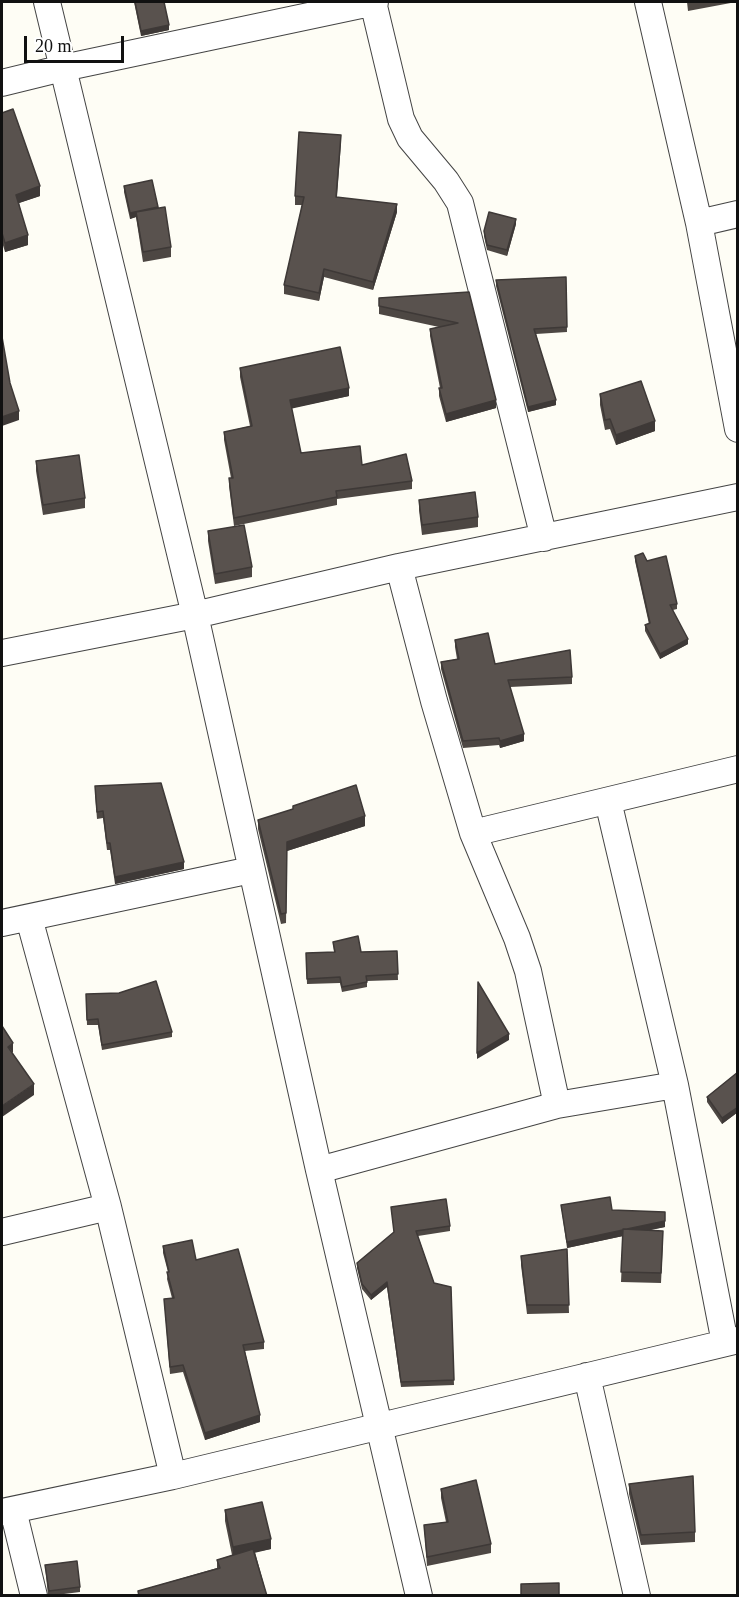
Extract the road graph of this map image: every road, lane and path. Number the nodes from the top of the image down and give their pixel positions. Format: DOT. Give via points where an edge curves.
graph roads {
  1 [pos="47,2"];
  2 [pos="374,2"];
  3 [pos="648,2"];
  4 [pos="63,68"];
  5 [pos="2,83"];
  6 [pos="738,214"];
  7 [pos="699,223"];
  8 [pos="738,429"];
  9 [pos="738,497"];
  10 [pos="544,538"];
  11 [pos="399,567"];
  12 [pos="195,615"];
  13 [pos="2,654"];
  14 [pos="738,769"];
  15 [pos="609,801"];
  16 [pos="473,833"];
  17 [pos="251,870"];
  18 [pos="29,918"];
  19 [pos="2,923"];
  20 [pos="675,1085"];
  21 [pos="557,1105"];
  22 [pos="319,1170"];
  23 [pos="108,1207"];
  24 [pos="2,1232"];
  25 [pos="731,1341"];
  26 [pos="587,1376"];
  27 [pos="378,1427"];
  28 [pos="173,1476"];
  29 [pos="7,1511"];
  30 [pos="34,1596"];
  31 [pos="419,1596"];
  32 [pos="638,1596"];
  1 -- 4 [label="street"];
  2 -- 4 [label="street"];
  2 -- 10 [label="street" via="410,138 460,203"];
  3 -- 7 [label="street"];
  4 -- 5 [label="street"];
  4 -- 12 [label="street"];
  6 -- 7 [label="street"];
  7 -- 8 [label="street"];
  9 -- 10 [label="street"];
  10 -- 11 [label="street"];
  11 -- 12 [label="street"];
  11 -- 16 [label="street"];
  12 -- 13 [label="street"];
  12 -- 17 [label="street"];
  14 -- 15 [label="street"];
  15 -- 16 [label="street"];
  15 -- 20 [label="street"];
  16 -- 21 [label="street" via="528,971"];
  17 -- 18 [label="street"];
  17 -- 22 [label="street"];
  18 -- 19 [label="street"];
  18 -- 23 [label="street"];
  20 -- 21 [label="street"];
  20 -- 25 [label="street"];
  21 -- 22 [label="street"];
  22 -- 27 [label="street"];
  23 -- 24 [label="street"];
  23 -- 28 [label="street"];
  25 -- 26 [label="street"];
  26 -- 27 [label="street"];
  26 -- 32 [label="street"];
  27 -- 28 [label="street"];
  27 -- 31 [label="street"];
  28 -- 29 [label="street"];
  29 -- 30 [label="street"];
}
